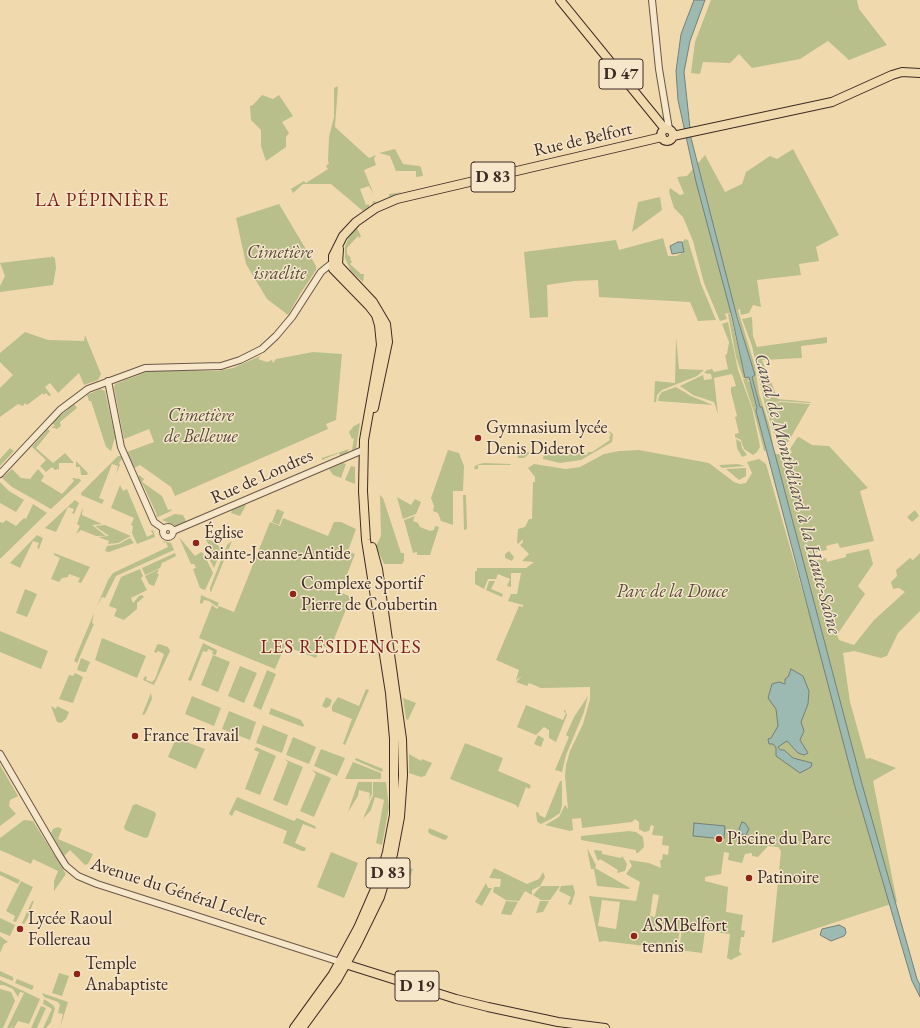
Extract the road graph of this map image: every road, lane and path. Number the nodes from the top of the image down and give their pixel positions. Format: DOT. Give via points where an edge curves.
graph roads {
  1 [pos="560,0"];
  2 [pos="652,0"];
  3 [pos="920,73"];
  4 [pos="667,129"];
  5 [pos="677,136"];
  6 [pos="662,138"];
  7 [pos="335,265"];
  8 [pos="108,381"];
  9 [pos="363,450"];
  10 [pos="0,474"];
  11 [pos="0,754"];
  12 [pos="343,963"];
  13 [pos="294,1028"];
  14 [pos="302,1028"];
  15 [pos="605,1028"];
  1 -- 4 [label="main road, D 47"];
  2 -- 4 [label="street"];
  3 -- 5 [label="main road" via="902,72 892,75 832,102"];
  4 -- 5 [label="main road"];
  4 -- 6 [label="main road" via="661,134"];
  5 -- 6 [label="main road, Rue de Belfort" via="667,141"];
  6 -- 7 [label="main road, Rue de Belfort / D 83" via="397,199 361,217 347,231 339,244"];
  7 -- 8 [label="street" via="322,271 283,328 262,350 230,364 214,367 145,368"];
  7 -- 9 [label="main road, D 83" via="376,315 379,325 381,345 366,420"];
  7 -- 12 [label="main road, D 83" via="373,302 386,324 388,342 368,450 369,533 378,568 397,697 403,775 394,854 380,897"];
  8 -- 9 [label="street, Rue de Londres" via="121,447 154,522 164,529 163,534 167,537 171,536 173,531"];
  8 -- 10 [label="street" via="79,394 60,410"];
  9 -- 12 [label="main road, D 83" via="366,540 389,686 394,739 394,815 379,880"];
  11 -- 12 [label="street, Avenue du Général Leclerc" via="66,866 78,876"];
  12 -- 13 [label="main road, D 83"];
  12 -- 14 [label="main road, D 83" via="326,997"];
  12 -- 15 [label="main road, Avenue du Général Leclerc / D 19" via="488,1008 558,1022"];
}
